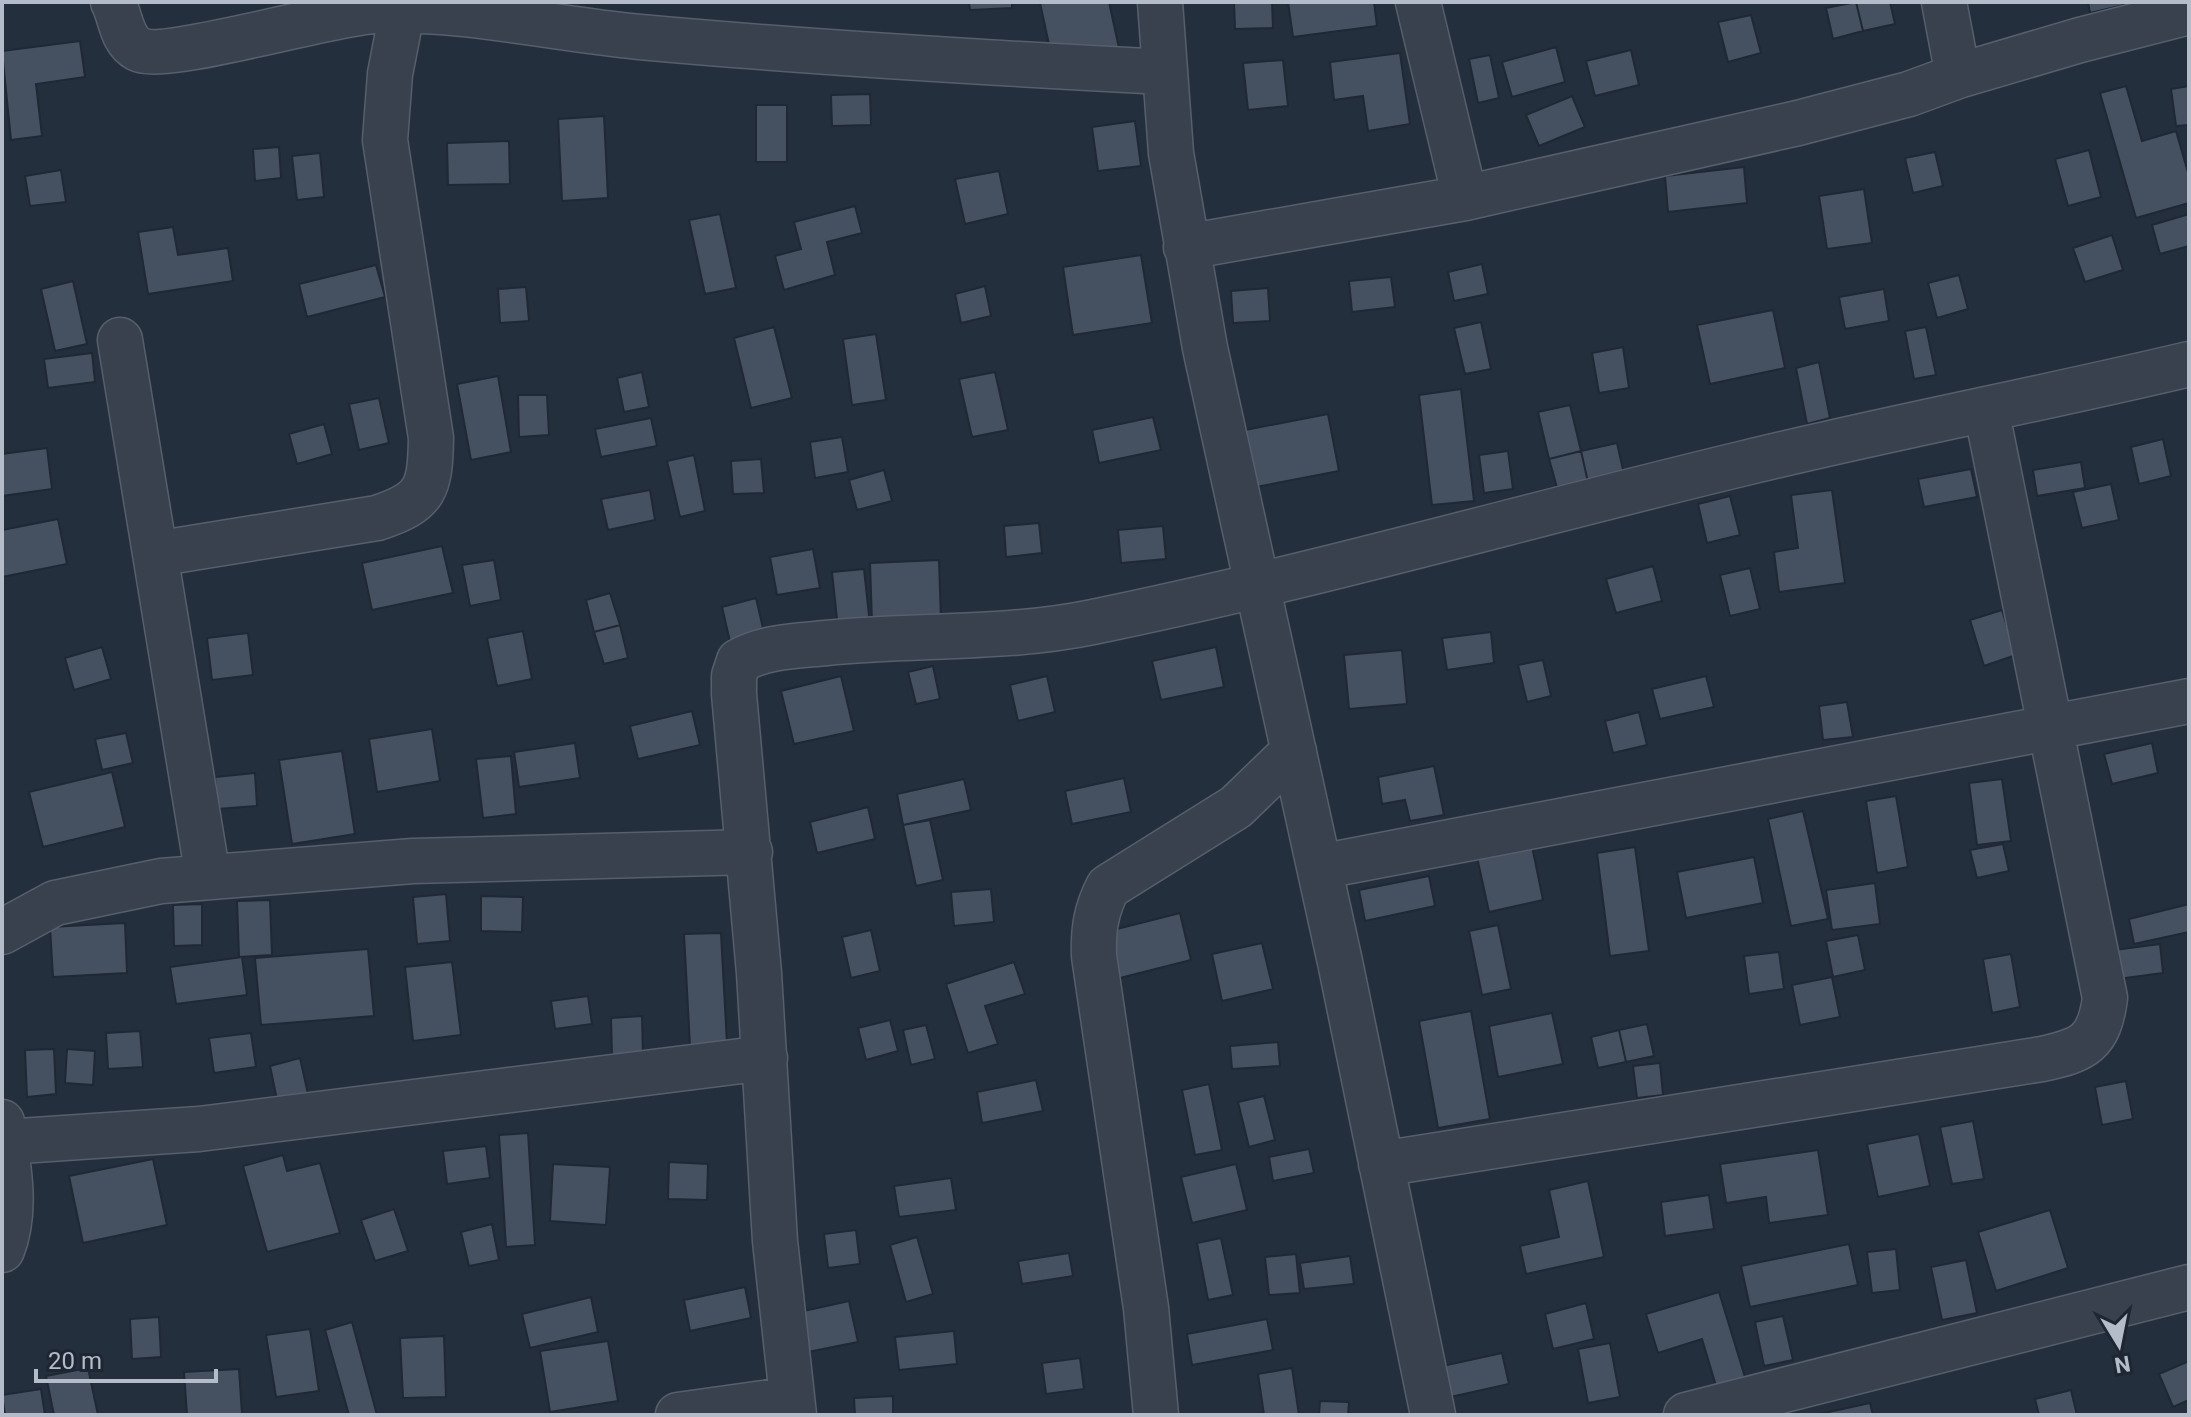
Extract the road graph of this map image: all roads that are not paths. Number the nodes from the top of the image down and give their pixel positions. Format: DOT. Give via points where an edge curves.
graph roads {
  1 [pos="113,2"];
  2 [pos="1160,2"];
  3 [pos="1418,2"];
  4 [pos="1944,2"];
  5 [pos="403,6"];
  6 [pos="2189,12"];
  7 [pos="1165,72"];
  8 [pos="1958,76"];
  9 [pos="1465,198"];
  10 [pos="1186,247"];
  11 [pos="120,340"];
  12 [pos="2189,364"];
  13 [pos="1986,409"];
  14 [pos="155,554"];
  15 [pos="1259,586"];
  16 [pos="2189,701"];
  17 [pos="2050,727"];
  18 [pos="1294,751"];
  19 [pos="750,852"];
  20 [pos="1319,867"];
  21 [pos="208,877"];
  22 [pos="2,932"];
  23 [pos="765,1058"];
  24 [pos="3,1132"];
  25 [pos="1381,1164"];
  26 [pos="2,1250"];
  27 [pos="2189,1287"];
  28 [pos="1788,1403"];
  29 [pos="793,1407"];
  30 [pos="678,1415"];
  31 [pos="1156,1415"];
  32 [pos="1433,1415"];
  33 [pos="1686,1415"];
  1 -- 5 [label="street" via="126,36 149,53"];
  2 -- 7 [label="street"];
  3 -- 9 [label="street"];
  4 -- 8 [label="street"];
  5 -- 7 [label="street" via="628,36 830,54"];
  5 -- 14 [label="street" via="385,140 431,438 430,473 421,494 377,518"];
  6 -- 8 [label="street"];
  7 -- 10 [label="street"];
  8 -- 9 [label="street" via="1798,123"];
  9 -- 10 [label="street"];
  10 -- 15 [label="street"];
  11 -- 14 [label="street"];
  12 -- 13 [label="street"];
  13 -- 15 [label="street" via="1745,463"];
  13 -- 17 [label="street"];
  14 -- 21 [label="street"];
  15 -- 18 [label="street"];
  15 -- 19 [label="street" via="1088,623 753,653 739,661 734,676"];
  16 -- 17 [label="street"];
  17 -- 20 [label="street"];
  17 -- 25 [label="street" via="2105,998 2091,1040 2073,1052"];
  18 -- 20 [label="street"];
  18 -- 31 [label="street" via="1236,807 1108,887 1093,929"];
  19 -- 21 [label="street" via="413,861"];
  19 -- 23 [label="street"];
  20 -- 25 [label="street"];
  21 -- 22 [label="street" via="55,903"];
  23 -- 24 [label="street" via="199,1129"];
  23 -- 29 [label="street" via="775,1241"];
  24 -- 26 [label="street" via="11,1203"];
  25 -- 32 [label="street"];
  27 -- 28 [label="street"];
  28 -- 33 [label="street"];
  29 -- 30 [label="street"];
}
